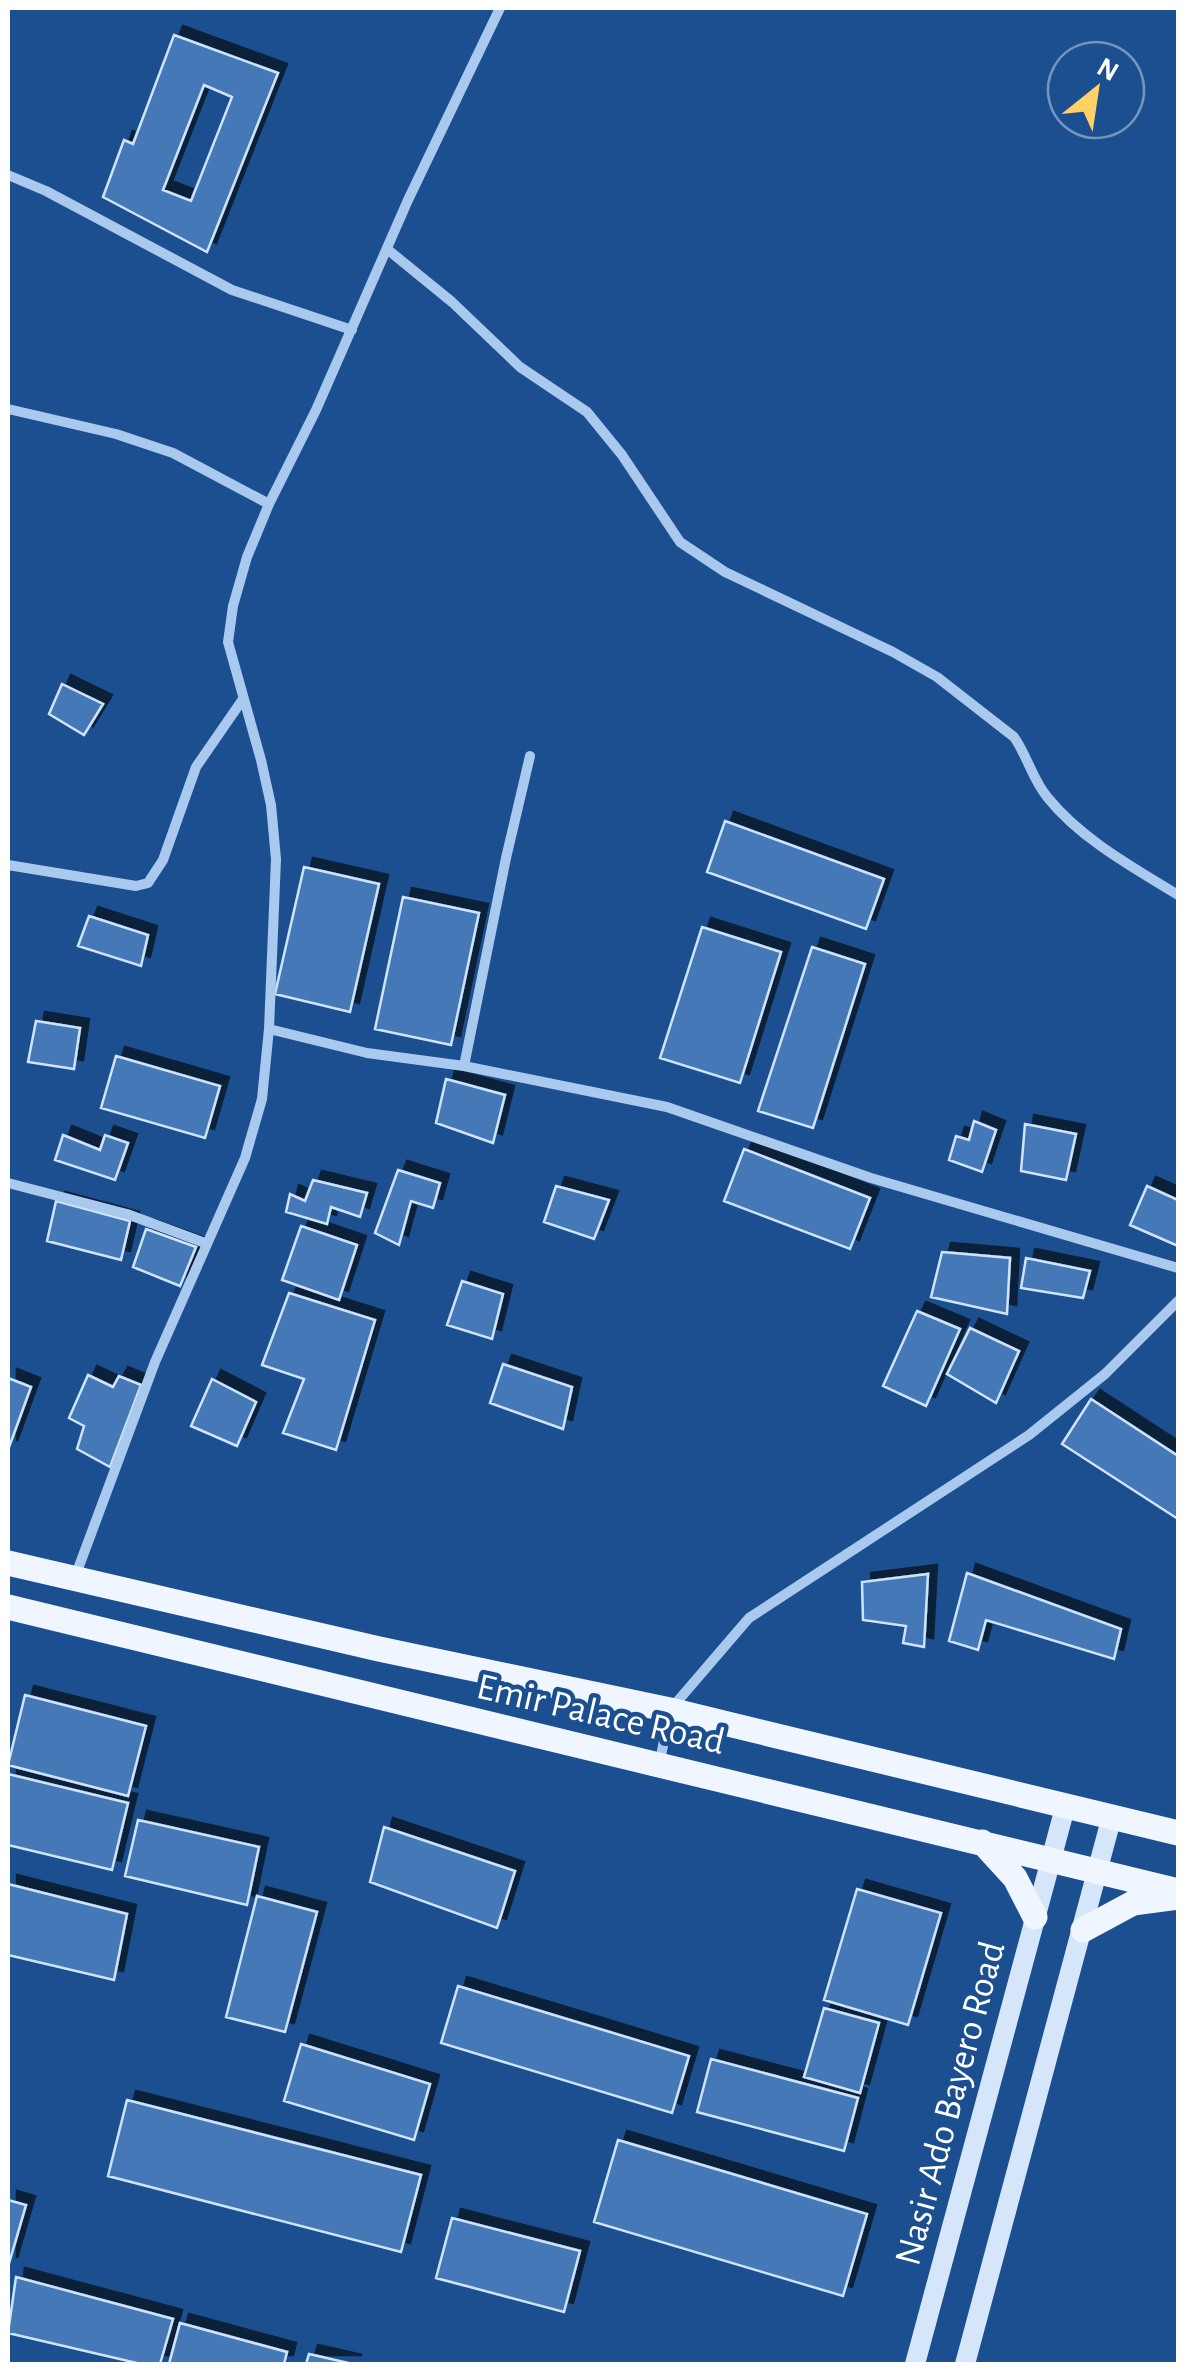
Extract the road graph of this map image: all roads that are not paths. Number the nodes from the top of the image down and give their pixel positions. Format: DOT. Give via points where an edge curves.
graph roads {
  1 [pos="500,8"];
  2 [pos="8,175"];
  3 [pos="387,249"];
  4 [pos="352,330"];
  5 [pos="8,409"];
  6 [pos="269,504"];
  7 [pos="242,699"];
  8 [pos="530,756"];
  9 [pos="8,866"];
  10 [pos="1178,895"];
  11 [pos="268,1029"];
  12 [pos="464,1066"];
  13 [pos="8,1183"];
  14 [pos="205,1243"];
  15 [pos="1178,1268"];
  16 [pos="1178,1301"];
  17 [pos="8,1562"];
  18 [pos="74,1580"];
  19 [pos="8,1607"];
  20 [pos="670,1710"];
  21 [pos="660,1766"];
  22 [pos="1066,1804"];
  23 [pos="1112,1816"];
  24 [pos="1178,1833"];
  25 [pos="982,1842"];
  26 [pos="1051,1859"];
  27 [pos="1098,1872"];
  28 [pos="1178,1894"];
  29 [pos="1035,1916"];
  30 [pos="1082,1930"];
  31 [pos="915,2364"];
  32 [pos="965,2364"];
  1 -- 3 [label="street"];
  2 -- 4 [label="street" via="232,290"];
  3 -- 4 [label="street"];
  3 -- 10 [label="street" via="520,367 587,412 680,542 726,572 937,676 1014,737 1032,776 1073,824"];
  4 -- 6 [label="street"];
  5 -- 6 [label="street" via="172,453"];
  6 -- 7 [label="street" via="230,622 228,642"];
  7 -- 9 [label="street" via="196,768 148,883"];
  7 -- 11 [label="street" via="271,805 276,859"];
  8 -- 12 [label="street"];
  11 -- 12 [label="street" via="367,1053"];
  11 -- 14 [label="street" via="262,1099"];
  12 -- 15 [label="street" via="667,1107 872,1178"];
  13 -- 14 [label="street" via="128,1214"];
  14 -- 18 [label="street"];
  16 -- 20 [label="street" via="1105,1374 1029,1435 749,1618"];
  17 -- 18 [label="main road, Emir Palace Road"];
  18 -- 20 [label="main road, Emir Palace Road"];
  19 -- 21 [label="main road, Emir Palace Road"];
  20 -- 21 [label="street"];
  20 -- 22 [label="main road, Emir Palace Road"];
  21 -- 25 [label="main road, Emir Palace Road"];
  22 -- 23 [label="main road, Emir Palace Road"];
  22 -- 26 [label="street, Nasir Ado Bayero Road"];
  23 -- 24 [label="main road, Emir Palace Road"];
  23 -- 27 [label="street"];
  25 -- 26 [label="main road, Emir Palace Road"];
  25 -- 29 [label="main road" via="1015,1878"];
  26 -- 27 [label="main road, Emir Palace Road"];
  26 -- 29 [label="street, Nasir Ado Bayero Road"];
  27 -- 28 [label="main road, Emir Palace Road"];
  27 -- 30 [label="street"];
  28 -- 30 [label="main road" via="1133,1903"];
  29 -- 31 [label="street, Nasir Ado Bayero Road"];
  30 -- 32 [label="street"];
}
